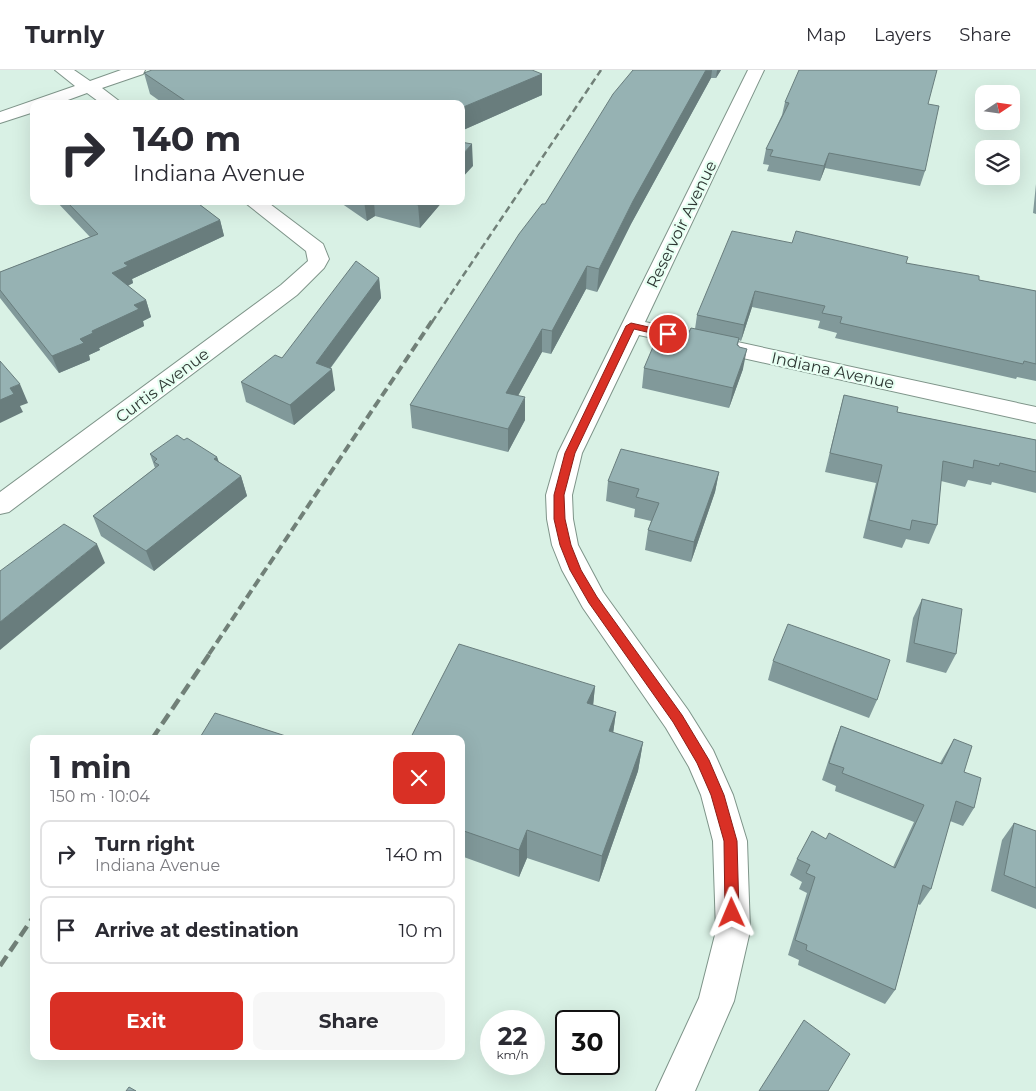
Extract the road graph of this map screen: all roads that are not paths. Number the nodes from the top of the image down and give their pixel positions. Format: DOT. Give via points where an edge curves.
graph roads {
  1 [pos="63,70"];
  2 [pos="137,70"];
  3 [pos="756,70"];
  4 [pos="88,87"];
  5 [pos="51,100"];
  6 [pos="108,100"];
  7 [pos="30,107"];
  8 [pos="0,118"];
  9 [pos="258,205"];
  10 [pos="631,326"];
  11 [pos="1036,415"];
  12 [pos="0,505"];
  13 [pos="675,1091"];
  1 -- 4 [label="street"];
  2 -- 4 [label="street"];
  3 -- 10 [label="street, Reservoir Avenue"];
  4 -- 5 [label="street"];
  4 -- 6 [label="street"];
  7 -- 8 [label="street"];
  9 -- 12 [label="street, Curtis Avenue" via="316,248 317,264 290,290"];
  10 -- 11 [label="street, Indiana Avenue"];
  10 -- 13 [label="street, Reservoir Avenue" via="570,453 559,495 560,519 565,545 588,593 702,760 717,795 730,841 733,931 716,1002"];
}
